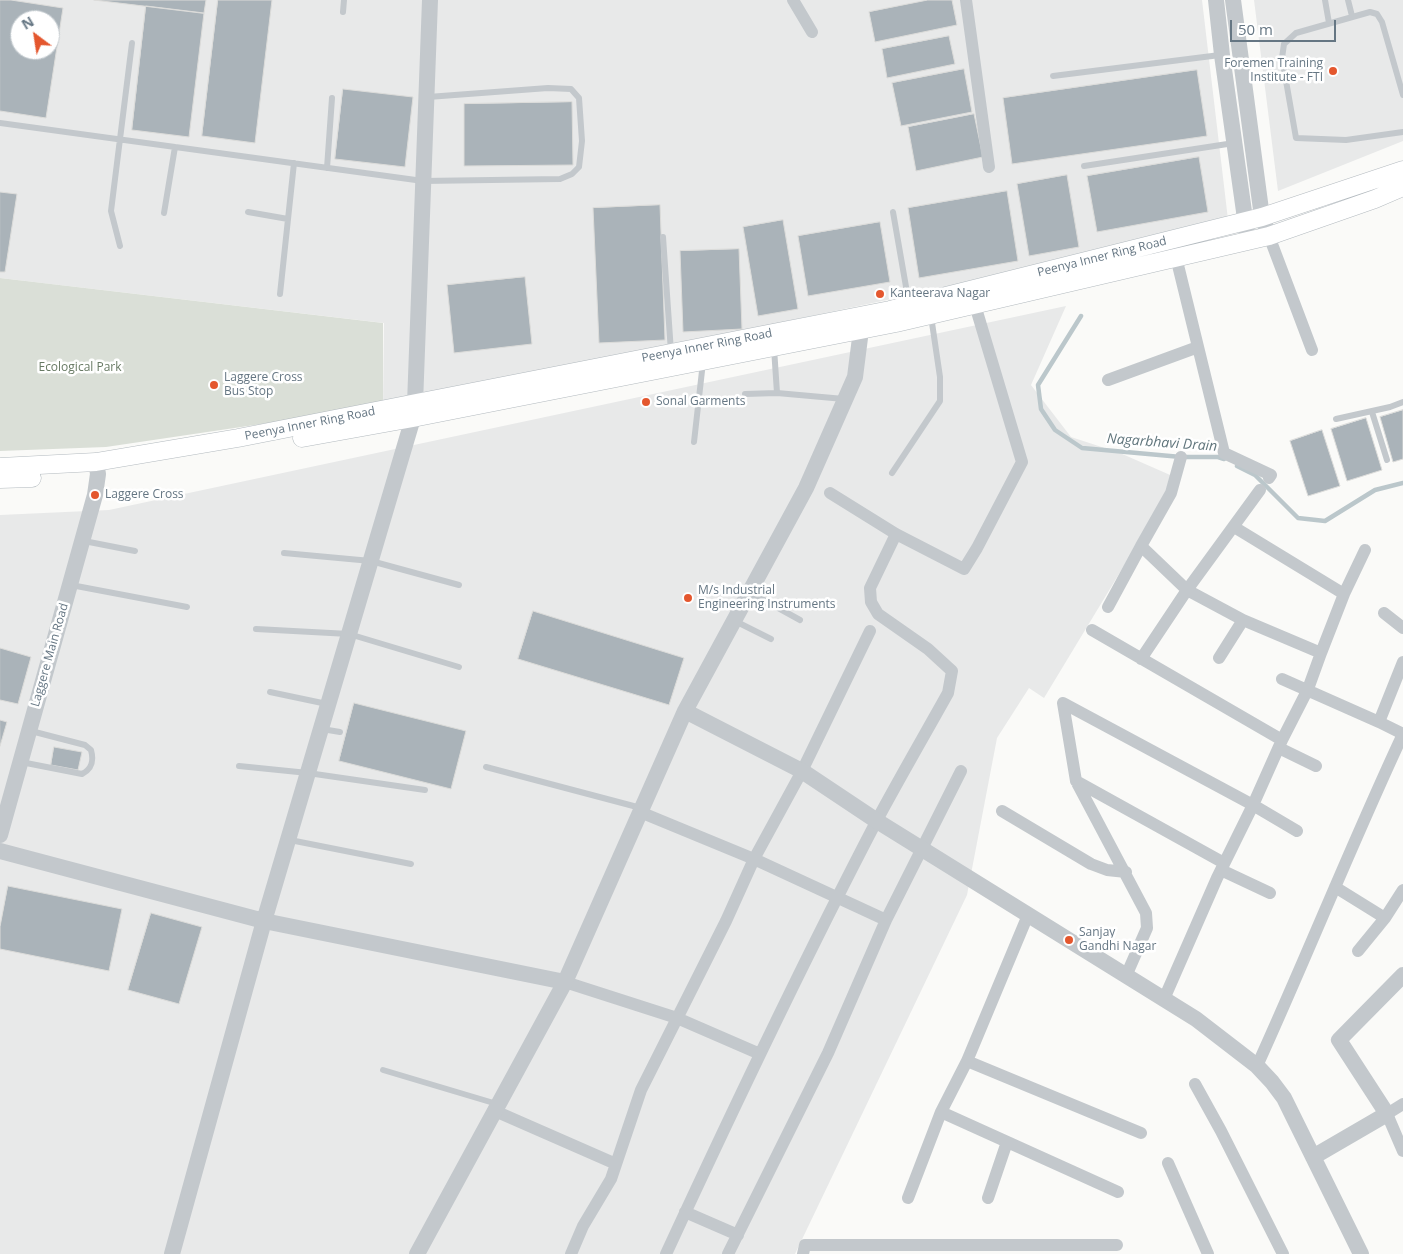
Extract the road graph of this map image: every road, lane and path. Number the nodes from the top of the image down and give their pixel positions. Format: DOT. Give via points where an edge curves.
graph roads {
  1 [pos="344,0"];
  2 [pos="430,0"];
  3 [pos="793,0"];
  4 [pos="966,0"];
  5 [pos="1216,0"];
  6 [pos="1233,0"];
  7 [pos="1325,0"];
  8 [pos="1348,0"];
  9 [pos="343,12"];
  10 [pos="1352,16"];
  11 [pos="1329,23"];
  12 [pos="812,32"];
  13 [pos="132,43"];
  14 [pos="1222,55"];
  15 [pos="1053,76"];
  16 [pos="1403,95"];
  17 [pos="426,97"];
  18 [pos="332,98"];
  19 [pos="0,123"];
  20 [pos="1403,132"];
  21 [pos="119,140"];
  22 [pos="1234,143"];
  23 [pos="175,147"];
  24 [pos="294,163"];
  25 [pos="1084,166"];
  26 [pos="989,167"];
  27 [pos="327,168"];
  28 [pos="1403,170"];
  29 [pos="422,181"];
  30 [pos="1403,187"];
  31 [pos="248,212"];
  32 [pos="893,212"];
  33 [pos="164,213"];
  34 [pos="288,219"];
  35 [pos="1253,219"];
  36 [pos="1269,236"];
  37 [pos="663,237"];
  38 [pos="1248,240"];
  39 [pos="120,246"];
  40 [pos="1176,257"];
  41 [pos="280,294"];
  42 [pos="975,304"];
  43 [pos="909,305"];
  44 [pos="931,315"];
  45 [pos="860,323"];
  46 [pos="774,347"];
  47 [pos="1198,347"];
  48 [pos="1312,350"];
  49 [pos="671,353"];
  50 [pos="703,361"];
  51 [pos="1108,380"];
  52 [pos="777,393"];
  53 [pos="745,394"];
  54 [pos="846,400"];
  55 [pos="1403,402"];
  56 [pos="414,411"];
  57 [pos="1372,412"];
  58 [pos="1336,420"];
  59 [pos="694,442"];
  60 [pos="1181,457"];
  61 [pos="1387,460"];
  62 [pos="0,467"];
  63 [pos="97,468"];
  64 [pos="892,473"];
  65 [pos="1269,478"];
  66 [pos="0,479"];
  67 [pos="1260,490"];
  68 [pos="830,493"];
  69 [pos="1234,528"];
  70 [pos="896,534"];
  71 [pos="82,541"];
  72 [pos="1141,546"];
  73 [pos="1365,550"];
  74 [pos="135,551"];
  75 [pos="284,553"];
  76 [pos="371,561"];
  77 [pos="70,584"];
  78 [pos="459,585"];
  79 [pos="1187,590"];
  80 [pos="749,593"];
  81 [pos="1344,594"];
  82 [pos="187,607"];
  83 [pos="1108,607"];
  84 [pos="1384,614"];
  85 [pos="734,620"];
  86 [pos="800,620"];
  87 [pos="1243,620"];
  88 [pos="1403,628"];
  89 [pos="256,629"];
  90 [pos="1092,630"];
  91 [pos="870,631"];
  92 [pos="349,634"];
  93 [pos="771,639"];
  94 [pos="1321,653"];
  95 [pos="1219,658"];
  96 [pos="1141,659"];
  97 [pos="1403,662"];
  98 [pos="459,667"];
  99 [pos="1282,679"];
  100 [pos="1308,690"];
  101 [pos="270,692"];
  102 [pos="328,705"];
  103 [pos="685,711"];
  104 [pos="1379,722"];
  105 [pos="321,728"];
  106 [pos="29,731"];
  107 [pos="340,732"];
  108 [pos="1403,734"];
  109 [pos="1280,744"];
  110 [pos="20,762"];
  111 [pos="239,766"];
  112 [pos="1316,766"];
  113 [pos="486,767"];
  114 [pos="802,771"];
  115 [pos="961,771"];
  116 [pos="308,773"];
  117 [pos="1076,781"];
  118 [pos="425,790"];
  119 [pos="1253,805"];
  120 [pos="641,810"];
  121 [pos="1002,811"];
  122 [pos="877,821"];
  123 [pos="1297,831"];
  124 [pos="0,835"];
  125 [pos="288,840"];
  126 [pos="922,849"];
  127 [pos="0,851"];
  128 [pos="754,859"];
  129 [pos="411,864"];
  130 [pos="1223,866"];
  131 [pos="1126,872"];
  132 [pos="1335,888"];
  133 [pos="1403,890"];
  134 [pos="1270,893"];
  135 [pos="838,898"];
  136 [pos="1028,915"];
  137 [pos="1385,918"];
  138 [pos="886,920"];
  139 [pos="264,921"];
  140 [pos="1358,951"];
  141 [pos="1403,975"];
  142 [pos="1126,976"];
  143 [pos="565,982"];
  144 [pos="1164,999"];
  145 [pos="677,1018"];
  146 [pos="760,1054"];
  147 [pos="966,1061"];
  148 [pos="1257,1066"];
  149 [pos="383,1070"];
  150 [pos="1195,1084"];
  151 [pos="1403,1104"];
  152 [pos="496,1108"];
  153 [pos="941,1112"];
  154 [pos="1386,1114"];
  155 [pos="1141,1133"];
  156 [pos="1007,1142"];
  157 [pos="1403,1151"];
  158 [pos="1313,1157"];
  159 [pos="1168,1163"];
  160 [pos="616,1164"];
  161 [pos="1118,1192"];
  162 [pos="908,1198"];
  163 [pos="988,1198"];
  164 [pos="685,1212"];
  165 [pos="738,1235"];
  166 [pos="1117,1245"];
  167 [pos="854,1249"];
  168 [pos="952,1249"];
  169 [pos="1015,1249"];
  170 [pos="1051,1249"];
  171 [pos="172,1254"];
  172 [pos="417,1254"];
  173 [pos="571,1254"];
  174 [pos="666,1254"];
  175 [pos="728,1254"];
  176 [pos="802,1254"];
  177 [pos="1208,1254"];
  178 [pos="1283,1254"];
  179 [pos="1361,1254"];
  1 -- 9 [label="lane"];
  2 -- 17 [label="street"];
  3 -- 12 [label="street"];
  4 -- 26 [label="street"];
  5 -- 14 [label="street"];
  6 -- 35 [label="street"];
  7 -- 11 [label="lane"];
  8 -- 10 [label="lane"];
  10 -- 11 [label="lane"];
  10 -- 16 [label="lane" via="1370,12 1377,14"];
  11 -- 20 [label="lane" via="1296,33 1284,44 1282,58 1296,138 1346,140"];
  13 -- 21 [label="lane"];
  14 -- 15 [label="lane"];
  14 -- 22 [label="street"];
  17 -- 29 [label="street"];
  17 -- 29 [label="lane" via="548,88 571,90 579,98 582,141 579,167 560,179"];
  18 -- 27 [label="lane"];
  19 -- 21 [label="lane"];
  21 -- 23 [label="lane"];
  21 -- 39 [label="lane" via="111,211"];
  22 -- 25 [label="lane"];
  22 -- 35 [label="street"];
  23 -- 24 [label="lane"];
  23 -- 33 [label="lane"];
  24 -- 27 [label="lane"];
  24 -- 34 [label="lane"];
  27 -- 29 [label="lane"];
  28 -- 35 [label="main road, Peenya Inner Ring Road"];
  29 -- 56 [label="street"];
  30 -- 36 [label="main road, Peenya Inner Ring Road"];
  31 -- 34 [label="lane"];
  32 -- 43 [label="lane"];
  34 -- 41 [label="lane"];
  35 -- 36 [label="street"];
  35 -- 38 [label="street"];
  35 -- 43 [label="main road, Peenya Inner Ring Road"];
  36 -- 38 [label="main road, Peenya Inner Ring Road"];
  36 -- 48 [label="street"];
  37 -- 49 [label="lane"];
  38 -- 40 [label="main road, Peenya Inner Ring Road"];
  40 -- 42 [label="main road, Peenya Inner Ring Road"];
  40 -- 47 [label="street"];
  42 -- 44 [label="main road, Peenya Inner Ring Road"];
  42 -- 70 [label="street" via="1022,462 964,569"];
  43 -- 45 [label="main road, Peenya Inner Ring Road"];
  44 -- 45 [label="main road, Peenya Inner Ring Road"];
  44 -- 64 [label="lane" via="940,401"];
  45 -- 46 [label="main road, Peenya Inner Ring Road"];
  45 -- 49 [label="main road, Peenya Inner Ring Road"];
  45 -- 54 [label="street" via="855,377"];
  46 -- 50 [label="main road, Peenya Inner Ring Road"];
  46 -- 52 [label="lane"];
  47 -- 51 [label="street"];
  47 -- 65 [label="street" via="1224,453 1271,475"];
  49 -- 56 [label="main road, Peenya Inner Ring Road"];
  50 -- 56 [label="main road, Peenya Inner Ring Road"];
  50 -- 59 [label="lane"];
  52 -- 53 [label="lane"];
  52 -- 54 [label="lane"];
  54 -- 80 [label="street" via="806,488"];
  55 -- 57 [label="lane"];
  56 -- 63 [label="main road, Peenya Inner Ring Road"];
  56 -- 76 [label="street"];
  57 -- 58 [label="lane"];
  57 -- 61 [label="lane"];
  60 -- 72 [label="street" via="1171,492"];
  62 -- 63 [label="main road, Peenya Inner Ring Road"];
  63 -- 66 [label="main road, Peenya Inner Ring Road"];
  63 -- 71 [label="street, Laggere Main Road" via="95,495"];
  65 -- 67 [label="lane"];
  67 -- 69 [label="street"];
  68 -- 70 [label="street"];
  69 -- 79 [label="street"];
  69 -- 81 [label="street"];
  70 -- 122 [label="street" via="870,588 870,602 878,614 928,649 952,671 948,693"];
  71 -- 74 [label="lane"];
  71 -- 77 [label="street, Laggere Main Road"];
  72 -- 79 [label="street"];
  72 -- 83 [label="street"];
  73 -- 81 [label="street"];
  75 -- 76 [label="lane"];
  76 -- 78 [label="lane"];
  76 -- 92 [label="street"];
  77 -- 82 [label="lane"];
  77 -- 106 [label="street, Laggere Main Road"];
  79 -- 87 [label="street"];
  79 -- 96 [label="street"];
  80 -- 85 [label="street"];
  80 -- 86 [label="lane"];
  81 -- 94 [label="street"];
  84 -- 88 [label="street"];
  85 -- 93 [label="lane"];
  85 -- 103 [label="street"];
  87 -- 94 [label="street"];
  87 -- 95 [label="street"];
  89 -- 92 [label="lane"];
  90 -- 96 [label="street"];
  91 -- 114 [label="street"];
  92 -- 98 [label="lane"];
  92 -- 102 [label="street"];
  94 -- 100 [label="street"];
  96 -- 109 [label="street"];
  97 -- 104 [label="street"];
  99 -- 100 [label="street"];
  100 -- 104 [label="street"];
  100 -- 109 [label="street"];
  101 -- 102 [label="lane"];
  102 -- 105 [label="street"];
  103 -- 114 [label="street"];
  103 -- 120 [label="street"];
  104 -- 108 [label="street"];
  105 -- 107 [label="lane"];
  105 -- 116 [label="street"];
  106 -- 110 [label="street, Laggere Main Road"];
  106 -- 110 [label="lane" via="85,745 91,750 92,762 82,774"];
  108 -- 132 [label="street" via="1363,818"];
  109 -- 112 [label="street"];
  109 -- 119 [label="street"];
  110 -- 124 [label="street, Laggere Main Road"];
  111 -- 116 [label="lane"];
  113 -- 120 [label="lane"];
  114 -- 122 [label="street"];
  114 -- 128 [label="street"];
  115 -- 126 [label="street"];
  116 -- 118 [label="lane"];
  116 -- 125 [label="street"];
  117 -- 119 [label="street" via="1063,702"];
  117 -- 130 [label="street"];
  117 -- 131 [label="street"];
  119 -- 123 [label="street"];
  119 -- 130 [label="street"];
  120 -- 128 [label="street"];
  120 -- 143 [label="street"];
  121 -- 131 [label="street" via="1091,864"];
  122 -- 126 [label="street"];
  122 -- 135 [label="street"];
  125 -- 129 [label="lane"];
  125 -- 139 [label="street"];
  126 -- 136 [label="street"];
  126 -- 138 [label="street"];
  127 -- 139 [label="street"];
  128 -- 135 [label="street"];
  128 -- 145 [label="street"];
  130 -- 134 [label="street"];
  130 -- 144 [label="street"];
  131 -- 142 [label="street" via="1146,913 1147,928"];
  132 -- 137 [label="street"];
  132 -- 148 [label="street"];
  133 -- 137 [label="street"];
  135 -- 138 [label="street"];
  135 -- 146 [label="street"];
  136 -- 142 [label="street"];
  136 -- 147 [label="street"];
  137 -- 140 [label="street"];
  138 -- 165 [label="street" via="828,1053"];
  139 -- 143 [label="street"];
  139 -- 171 [label="street"];
  141 -- 154 [label="street" via="1339,1040"];
  142 -- 144 [label="street"];
  143 -- 145 [label="street"];
  143 -- 152 [label="street"];
  144 -- 148 [label="street"];
  145 -- 146 [label="street"];
  145 -- 160 [label="street" via="641,1090"];
  146 -- 164 [label="street"];
  147 -- 153 [label="street"];
  147 -- 155 [label="street"];
  148 -- 158 [label="street" via="1284,1098"];
  149 -- 152 [label="lane"];
  150 -- 178 [label="street"];
  151 -- 154 [label="street"];
  152 -- 160 [label="street"];
  152 -- 172 [label="street"];
  153 -- 156 [label="street"];
  153 -- 162 [label="street"];
  154 -- 157 [label="street"];
  154 -- 158 [label="street"];
  156 -- 161 [label="street"];
  156 -- 163 [label="street"];
  158 -- 179 [label="street"];
  159 -- 177 [label="street"];
  160 -- 173 [label="street"];
  164 -- 165 [label="street"];
  164 -- 174 [label="street"];
  165 -- 175 [label="street"];
  166 -- 170 [label="street"];
  167 -- 168 [label="street"];
  167 -- 176 [label="street" via="805,1245"];
  168 -- 169 [label="street"];
  169 -- 170 [label="street"];
}
